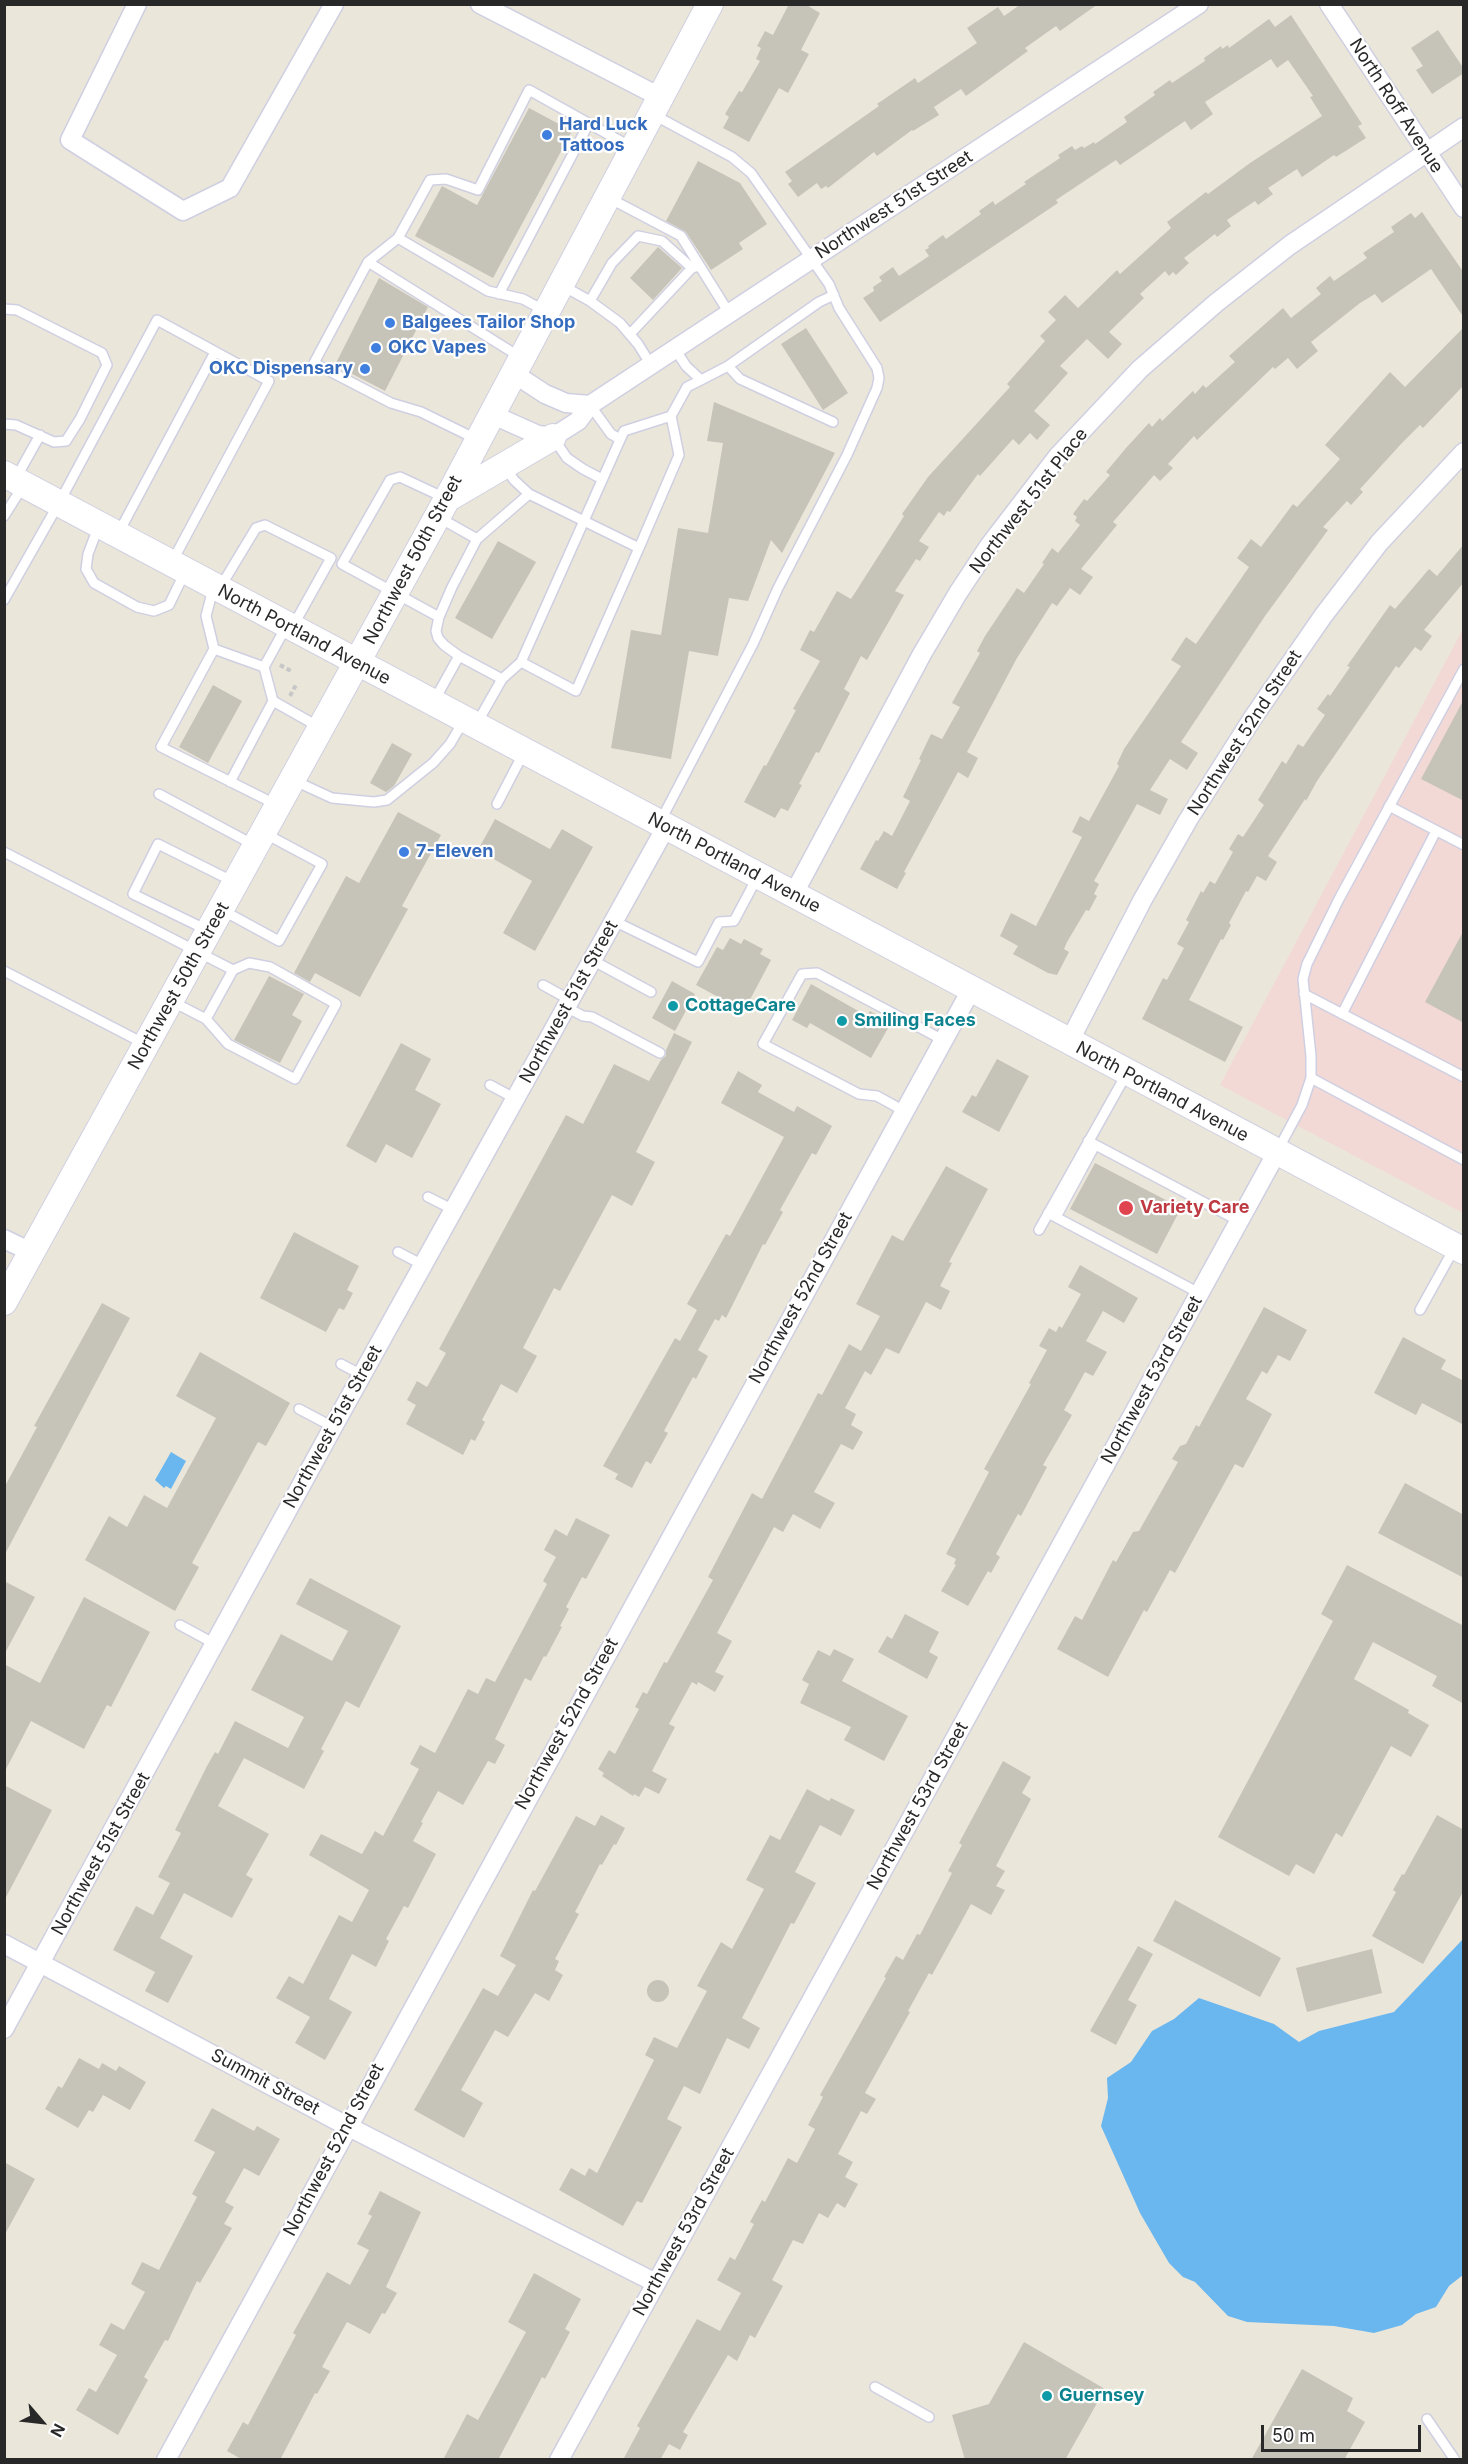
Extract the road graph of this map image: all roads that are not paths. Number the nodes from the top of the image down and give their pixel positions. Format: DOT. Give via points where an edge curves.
graph roads {
  1 [pos="137,4"];
  2 [pos="334,4"];
  3 [pos="480,4"];
  4 [pos="710,4"];
  5 [pos="1199,4"];
  6 [pos="1329,4"];
  7 [pos="656,105"];
  8 [pos="589,123"];
  9 [pos="1464,127"];
  10 [pos="633,148"];
  11 [pos="1427,153"];
  12 [pos="607,197"];
  13 [pos="1464,208"];
  14 [pos="398,238"];
  15 [pos="812,259"];
  16 [pos="368,262"];
  17 [pos="695,267"];
  18 [pos="560,285"];
  19 [pos="500,294"];
  20 [pos="834,296"];
  21 [pos="590,301"];
  22 [pos="4,309"];
  23 [pos="546,312"];
  24 [pos="729,313"];
  25 [pos="630,333"];
  26 [pos="675,349"];
  27 [pos="215,352"];
  28 [pos="651,364"];
  29 [pos="517,365"];
  30 [pos="728,366"];
  31 [pos="701,380"];
  32 [pos="590,405"];
  33 [pos="491,414"];
  34 [pos="671,416"];
  35 [pos="832,422"];
  36 [pos="4,424"];
  37 [pos="40,435"];
  38 [pos="553,437"];
  39 [pos="620,439"];
  40 [pos="478,440"];
  41 [pos="1464,452"];
  42 [pos="506,467"];
  43 [pos="14,479"];
  44 [pos="602,479"];
  45 [pos="529,494"];
  46 [pos="59,503"];
  47 [pos="442,508"];
  48 [pos="4,516"];
  49 [pos="584,522"];
  50 [pos="109,530"];
  51 [pos="477,539"];
  52 [pos="639,548"];
  53 [pos="331,558"];
  54 [pos="342,564"];
  55 [pos="178,568"];
  56 [pos="216,588"];
  57 [pos="395,594"];
  58 [pos="4,600"];
  59 [pos="439,617"];
  60 [pos="289,627"];
  61 [pos="214,649"];
  62 [pos="459,656"];
  63 [pos="521,662"];
  64 [pos="357,663"];
  65 [pos="264,667"];
  66 [pos="1464,669"];
  67 [pos="502,679"];
  68 [pos="273,701"];
  69 [pos="433,704"];
  70 [pos="469,723"];
  71 [pos="321,728"];
  72 [pos="525,752"];
  73 [pos="293,780"];
  74 [pos="230,782"];
  75 [pos="159,794"];
  76 [pos="496,804"];
  77 [pos="279,806"];
  78 [pos="1389,806"];
  79 [pos="662,825"];
  80 [pos="1436,831"];
  81 [pos="260,840"];
  82 [pos="1464,845"];
  83 [pos="4,852"];
  84 [pos="758,876"];
  85 [pos="236,883"];
  86 [pos="793,895"];
  87 [pos="614,921"];
  88 [pos="210,931"];
  89 [pos="592,960"];
  90 [pos="233,970"];
  91 [pos="4,971"];
  92 [pos="543,985"];
  93 [pos="971,990"];
  94 [pos="651,992"];
  95 [pos="1304,994"];
  96 [pos="171,1001"];
  97 [pos="568,1003"];
  98 [pos="1342,1014"];
  99 [pos="206,1019"];
  100 [pos="943,1040"];
  101 [pos="1069,1042"];
  102 [pos="147,1045"];
  103 [pos="660,1053"];
  104 [pos="1127,1073"];
  105 [pos="1464,1077"];
  106 [pos="1311,1078"];
  107 [pos="490,1085"];
  108 [pos="516,1099"];
  109 [pos="904,1111"];
  110 [pos="1092,1143"];
  111 [pos="1277,1152"];
  112 [pos="1464,1160"];
  113 [pos="428,1197"];
  114 [pos="454,1210"];
  115 [pos="1052,1215"];
  116 [pos="1239,1221"];
  117 [pos="1039,1230"];
  118 [pos="4,1239"];
  119 [pos="1459,1249"];
  120 [pos="32,1252"];
  121 [pos="398,1252"];
  122 [pos="423,1265"];
  123 [pos="1199,1293"];
  124 [pos="4,1302"];
  125 [pos="1420,1310"];
  126 [pos="341,1364"];
  127 [pos="362,1375"];
  128 [pos="299,1409"];
  129 [pos="333,1427"];
  130 [pos="180,1626"];
  131 [pos="215,1644"];
  132 [pos="4,1944"];
  133 [pos="42,1963"];
  134 [pos="4,2029"];
  135 [pos="346,2126"];
  136 [pos="656,2283"];
  137 [pos="875,2387"];
  138 [pos="929,2417"];
  139 [pos="1427,2419"];
  140 [pos="166,2460"];
  141 [pos="560,2460"];
  142 [pos="1455,2460"];
  1 -- 2 [label="street" via="70,140 183,211 230,188"];
  3 -- 7 [label="street"];
  4 -- 7 [label="main road, Northwest 50th Street"];
  5 -- 15 [label="street, Northwest 51st Street"];
  6 -- 11 [label="street, North Roff Avenue"];
  7 -- 10 [label="main road, Northwest 50th Street"];
  7 -- 15 [label="lane" via="743,165"];
  8 -- 10 [label="lane"];
  8 -- 14 [label="lane" via="529,90 477,190 446,179 430,180"];
  8 -- 19 [label="lane"];
  9 -- 11 [label="street, Northwest 51st Place"];
  10 -- 12 [label="main road, Northwest 50th Street"];
  11 -- 13 [label="street, North Roff Avenue"];
  11 -- 86 [label="street, Northwest 51st Place" via="1290,245 1216,303 1140,369 1058,456 989,546 921,654"];
  12 -- 17 [label="lane" via="681,236"];
  12 -- 18 [label="main road, Northwest 50th Street"];
  14 -- 16 [label="lane"];
  14 -- 19 [label="lane" via="488,291"];
  15 -- 20 [label="lane"];
  15 -- 24 [label="street, Northwest 51st Street"];
  16 -- 29 [label="lane"];
  16 -- 40 [label="lane" via="314,363 391,404 421,412"];
  17 -- 21 [label="lane" via="662,241 638,236 612,263"];
  17 -- 24 [label="lane"];
  17 -- 25 [label="lane"];
  18 -- 21 [label="lane"];
  18 -- 23 [label="main road, Northwest 50th Street"];
  19 -- 23 [label="lane" via="523,299"];
  20 -- 30 [label="lane" via="802,313"];
  20 -- 79 [label="lane" via="877,368 877,388"];
  21 -- 25 [label="lane"];
  22 -- 37 [label="lane" via="17,310 45,323 106,358 107,365 66,441 54,442"];
  23 -- 29 [label="main road, Northwest 50th Street"];
  24 -- 26 [label="street, Northwest 51st Street"];
  25 -- 28 [label="lane"];
  26 -- 28 [label="street, Northwest 51st Street"];
  26 -- 31 [label="lane"];
  27 -- 46 [label="lane" via="157,320"];
  27 -- 50 [label="lane"];
  27 -- 55 [label="lane" via="269,381"];
  28 -- 32 [label="street, Northwest 51st Street"];
  29 -- 32 [label="street" via="545,394 566,403"];
  29 -- 33 [label="main road, Northwest 50th Street"];
  30 -- 31 [label="lane"];
  30 -- 35 [label="lane" via="740,379"];
  31 -- 34 [label="lane" via="687,387"];
  32 -- 38 [label="street, Northwest 51st Street" via="578,421"];
  32 -- 39 [label="lane" via="611,434"];
  33 -- 38 [label="street" via="538,435"];
  33 -- 40 [label="main road, Northwest 50th Street"];
  34 -- 39 [label="lane" via="624,431"];
  34 -- 52 [label="lane" via="679,454"];
  36 -- 37 [label="lane" via="16,424"];
  37 -- 43 [label="lane"];
  38 -- 42 [label="main road"];
  38 -- 44 [label="lane" via="567,458"];
  39 -- 44 [label="lane"];
  40 -- 47 [label="main road, Northwest 50th Street"];
  41 -- 101 [label="street, Northwest 52nd Street" via="1379,543 1252,719 1188,820"];
  42 -- 45 [label="lane"];
  42 -- 47 [label="main road"];
  43 -- 46 [label="main road, North Portland Avenue"];
  43 -- 48 [label="lane"];
  44 -- 49 [label="lane"];
  45 -- 49 [label="lane"];
  45 -- 51 [label="lane"];
  46 -- 50 [label="main road, North Portland Avenue"];
  46 -- 58 [label="lane"];
  47 -- 51 [label="lane"];
  47 -- 54 [label="lane" via="400,477 390,480"];
  47 -- 57 [label="main road, Northwest 50th Street"];
  49 -- 52 [label="lane"];
  49 -- 63 [label="lane"];
  50 -- 55 [label="main road, North Portland Avenue"];
  50 -- 55 [label="lane" via="87,554 86,569 94,583 137,608 154,611 169,605"];
  51 -- 59 [label="lane"];
  52 -- 63 [label="lane" via="576,691"];
  53 -- 54 [label="lane"];
  53 -- 56 [label="lane" via="265,525 256,528"];
  53 -- 60 [label="lane"];
  54 -- 57 [label="lane"];
  55 -- 56 [label="main road, North Portland Avenue"];
  56 -- 60 [label="main road, North Portland Avenue"];
  56 -- 61 [label="lane" via="206,616"];
  57 -- 59 [label="lane"];
  57 -- 64 [label="main road, Northwest 50th Street"];
  59 -- 62 [label="lane" via="438,638"];
  60 -- 64 [label="main road, North Portland Avenue"];
  60 -- 65 [label="lane"];
  61 -- 65 [label="lane"];
  61 -- 74 [label="lane" via="161,747"];
  62 -- 67 [label="lane"];
  62 -- 69 [label="lane"];
  63 -- 67 [label="lane"];
  64 -- 69 [label="main road, North Portland Avenue"];
  64 -- 71 [label="main road, Northwest 50th Street"];
  65 -- 68 [label="lane"];
  66 -- 78 [label="lane"];
  67 -- 70 [label="lane"];
  68 -- 71 [label="lane"];
  68 -- 74 [label="lane"];
  69 -- 70 [label="main road, North Portland Avenue"];
  70 -- 72 [label="main road, North Portland Avenue"];
  70 -- 73 [label="lane" via="433,763 387,800 332,798"];
  71 -- 73 [label="main road, Northwest 50th Street"];
  72 -- 76 [label="lane"];
  72 -- 79 [label="main road, North Portland Avenue"];
  73 -- 77 [label="main road, Northwest 50th Street"];
  74 -- 77 [label="lane"];
  75 -- 81 [label="lane"];
  77 -- 81 [label="main road, Northwest 50th Street"];
  78 -- 80 [label="lane"];
  78 -- 95 [label="lane" via="1307,964"];
  79 -- 84 [label="main road, North Portland Avenue"];
  79 -- 87 [label="street, Northwest 51st Street"];
  80 -- 82 [label="lane"];
  80 -- 98 [label="lane"];
  81 -- 85 [label="main road, Northwest 50th Street"];
  81 -- 88 [label="lane" via="322,864 279,941"];
  83 -- 88 [label="lane"];
  84 -- 86 [label="main road, North Portland Avenue"];
  84 -- 87 [label="lane" via="734,921 719,922 698,962"];
  85 -- 88 [label="main road, Northwest 50th Street"];
  85 -- 88 [label="lane" via="158,844 133,894"];
  86 -- 93 [label="main road, North Portland Avenue"];
  87 -- 89 [label="street, Northwest 51st Street"];
  88 -- 90 [label="lane"];
  88 -- 96 [label="main road, Northwest 50th Street"];
  89 -- 94 [label="lane"];
  89 -- 97 [label="street, Northwest 51st Street"];
  90 -- 99 [label="lane"];
  90 -- 99 [label="lane" via="249,963 270,967 336,1004 295,1079 228,1044"];
  91 -- 102 [label="lane"];
  92 -- 97 [label="lane"];
  93 -- 100 [label="street, Northwest 52nd Street"];
  93 -- 101 [label="main road, North Portland Avenue"];
  95 -- 98 [label="lane"];
  95 -- 106 [label="lane"];
  96 -- 99 [label="lane"];
  96 -- 102 [label="main road, Northwest 50th Street"];
  97 -- 103 [label="lane" via="583,1016"];
  97 -- 108 [label="street, Northwest 51st Street"];
  98 -- 105 [label="lane"];
  100 -- 109 [label="street, Northwest 52nd Street"];
  100 -- 109 [label="lane" via="817,973 802,974 763,1044 859,1094 877,1096"];
  101 -- 104 [label="main road, North Portland Avenue"];
  102 -- 120 [label="main road, Northwest 50th Street"];
  104 -- 110 [label="lane"];
  104 -- 111 [label="main road, North Portland Avenue"];
  106 -- 111 [label="lane" via="1302,1105"];
  106 -- 112 [label="lane"];
  107 -- 108 [label="lane"];
  108 -- 114 [label="street, Northwest 51st Street"];
  109 -- 135 [label="street, Northwest 52nd Street"];
  110 -- 115 [label="lane"];
  110 -- 116 [label="lane"];
  111 -- 116 [label="street, Northwest 53rd Street"];
  111 -- 119 [label="main road, North Portland Avenue"];
  113 -- 114 [label="lane"];
  114 -- 122 [label="street, Northwest 51st Street"];
  115 -- 117 [label="lane"];
  115 -- 123 [label="lane"];
  116 -- 123 [label="street, Northwest 53rd Street"];
  118 -- 120 [label="street"];
  119 -- 125 [label="lane"];
  120 -- 124 [label="main road, Northwest 50th Street"];
  121 -- 122 [label="lane"];
  122 -- 127 [label="street, Northwest 51st Street"];
  123 -- 136 [label="street, Northwest 53rd Street"];
  126 -- 127 [label="lane"];
  127 -- 129 [label="street, Northwest 51st Street"];
  128 -- 129 [label="lane"];
  129 -- 131 [label="street, Northwest 51st Street"];
  130 -- 131 [label="lane"];
  131 -- 133 [label="street, Northwest 51st Street"];
  132 -- 133 [label="street, Summit Street"];
  133 -- 134 [label="street, Northwest 51st Street"];
  133 -- 135 [label="street, Summit Street"];
  135 -- 136 [label="street, Summit Street"];
  135 -- 140 [label="street, Northwest 52nd Street"];
  136 -- 141 [label="street, Northwest 53rd Street"];
  137 -- 138 [label="lane"];
  139 -- 142 [label="lane"];
}
